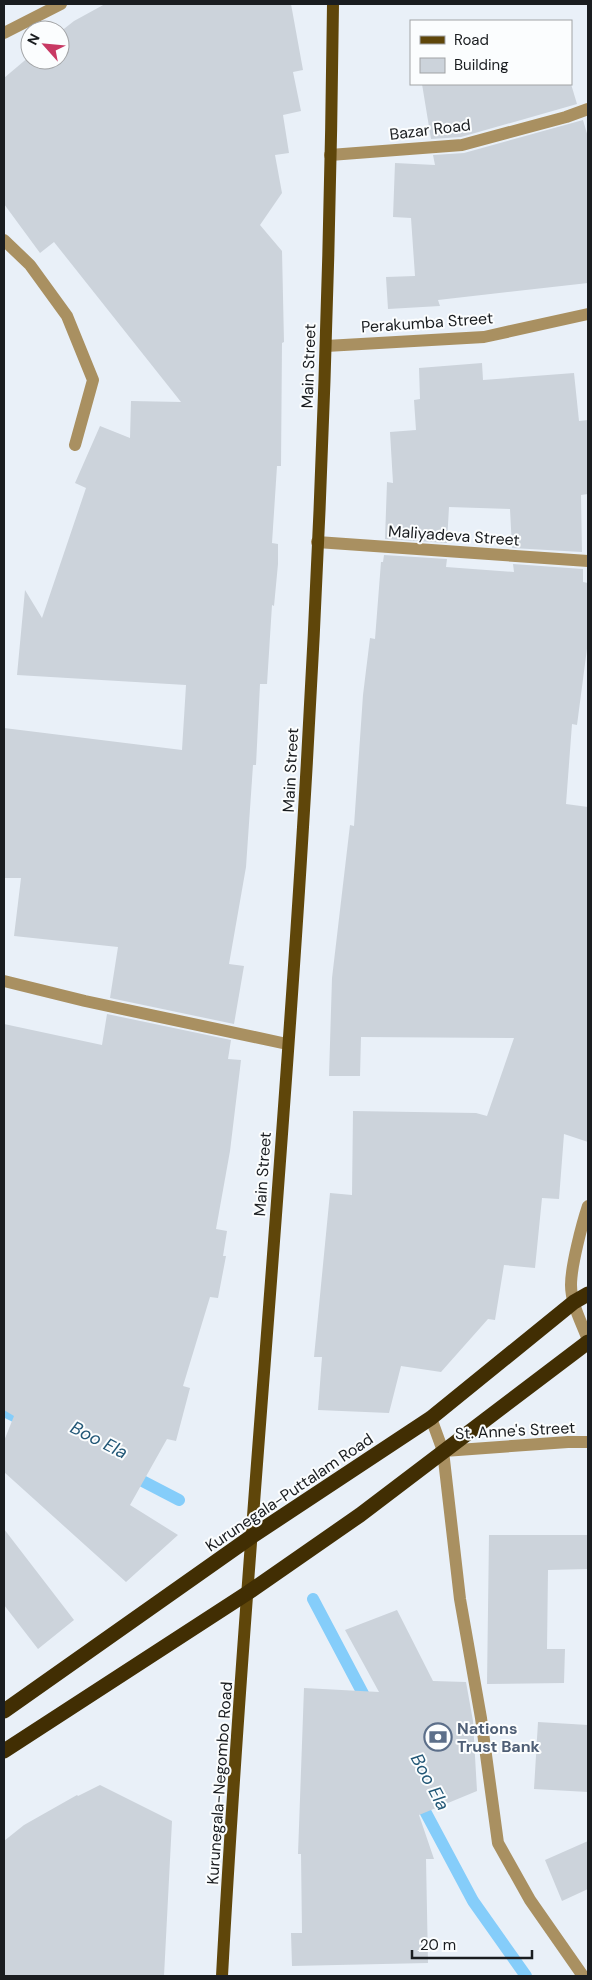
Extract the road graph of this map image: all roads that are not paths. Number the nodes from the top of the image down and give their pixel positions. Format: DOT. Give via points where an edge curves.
graph roads {
  1 [pos="61,4"];
  2 [pos="333,4"];
  3 [pos="4,33"];
  4 [pos="588,109"];
  5 [pos="330,156"];
  6 [pos="4,240"];
  7 [pos="588,314"];
  8 [pos="326,346"];
  9 [pos="75,445"];
  10 [pos="318,542"];
  11 [pos="588,561"];
  12 [pos="4,981"];
  13 [pos="288,1044"];
  14 [pos="588,1206"];
  15 [pos="588,1294"];
  16 [pos="574,1302"];
  17 [pos="588,1341"];
  18 [pos="431,1418"];
  19 [pos="588,1442"];
  20 [pos="443,1451"];
  21 [pos="251,1537"];
  22 [pos="248,1592"];
  23 [pos="4,1711"];
  24 [pos="4,1750"];
  25 [pos="222,1976"];
  26 [pos="583,1976"];
  1 -- 3 [label="street"];
  2 -- 5 [label="main road, Main Street"];
  4 -- 5 [label="street, Bazar Road" via="462,145"];
  5 -- 8 [label="main road, Main Street"];
  6 -- 9 [label="street" via="30,265 67,316 93,380"];
  7 -- 8 [label="street, Perakumba Street" via="484,337"];
  8 -- 10 [label="main road, Main Street"];
  10 -- 11 [label="street, Maliyadeva Street"];
  10 -- 13 [label="main road, Main Street"];
  12 -- 13 [label="street"];
  13 -- 21 [label="main road, Main Street"];
  14 -- 16 [label="street" via="571,1285"];
  15 -- 16 [label="highway, Kurunegala-Puttalam Road"];
  16 -- 17 [label="street"];
  16 -- 18 [label="highway, Kurunegala-Puttalam Road"];
  17 -- 20 [label="highway"];
  18 -- 20 [label="street"];
  18 -- 21 [label="highway, Kurunegala-Puttalam Road"];
  19 -- 20 [label="street, St. Anne's Street"];
  20 -- 22 [label="highway" via="360,1515"];
  20 -- 26 [label="street" via="460,1599 498,1843 530,1900"];
  21 -- 22 [label="main road, Main Street"];
  21 -- 23 [label="highway, Kurunegala-Puttalam Road"];
  22 -- 24 [label="highway"];
  22 -- 25 [label="main road, Kurunegala-Negombo Road"];
}
